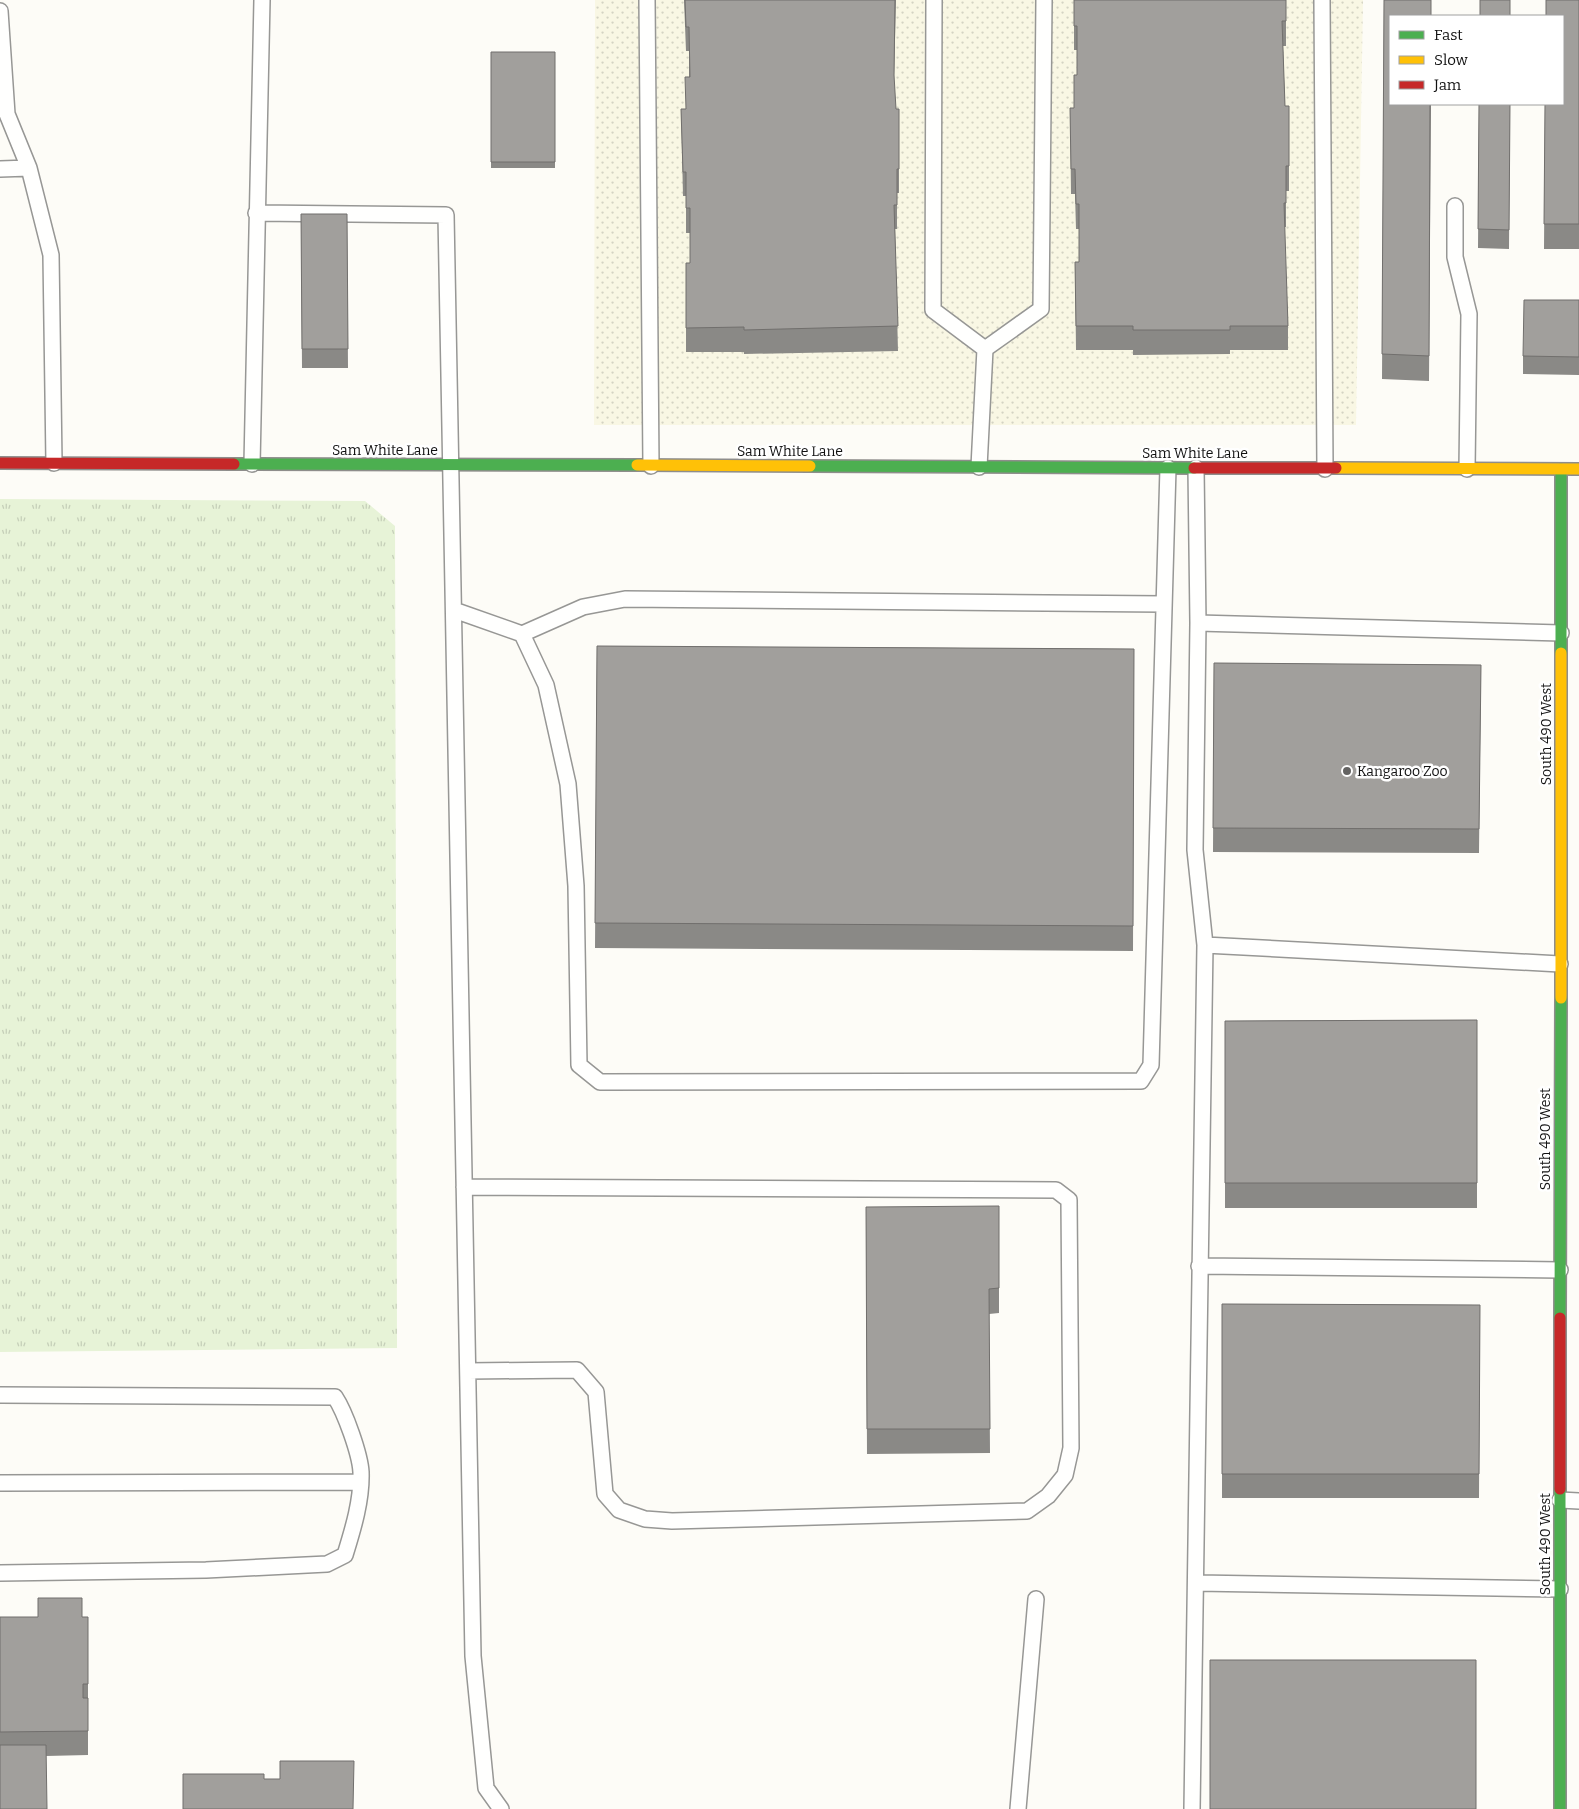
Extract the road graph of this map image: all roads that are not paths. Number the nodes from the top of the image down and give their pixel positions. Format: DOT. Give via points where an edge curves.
graph roads {
  1 [pos="262,0"];
  2 [pos="647,0"];
  3 [pos="934,0"];
  4 [pos="1044,0"];
  5 [pos="1322,0"];
  6 [pos="0,10"];
  7 [pos="29,168"];
  8 [pos="0,169"];
  9 [pos="1455,206"];
  10 [pos="256,213"];
  11 [pos="985,349"];
  12 [pos="0,463"];
  13 [pos="54,463"];
  14 [pos="252,464"];
  15 [pos="452,465"];
  16 [pos="651,466"];
  17 [pos="979,467"];
  18 [pos="1168,468"];
  19 [pos="1196,468"];
  20 [pos="1325,468"];
  21 [pos="1467,469"];
  22 [pos="1561,469"];
  23 [pos="1579,469"];
  24 [pos="1163,604"];
  25 [pos="454,610"];
  26 [pos="1198,622"];
  27 [pos="1561,633"];
  28 [pos="522,634"];
  29 [pos="1205,945"];
  30 [pos="1560,964"];
  31 [pos="464,1187"];
  32 [pos="1199,1266"];
  33 [pos="1560,1270"];
  34 [pos="468,1371"];
  35 [pos="0,1395"];
  36 [pos="360,1482"];
  37 [pos="0,1483"];
  38 [pos="1560,1500"];
  39 [pos="1579,1501"];
  40 [pos="0,1574"];
  41 [pos="1197,1584"];
  42 [pos="1560,1589"];
  43 [pos="1036,1599"];
  44 [pos="501,1809"];
  45 [pos="1018,1809"];
  46 [pos="1192,1809"];
  47 [pos="1560,1809"];
  1 -- 10 [label="lane"];
  2 -- 16 [label="lane"];
  3 -- 11 [label="lane" via="933,310"];
  4 -- 11 [label="lane" via="1041,308"];
  5 -- 20 [label="lane"];
  6 -- 7 [label="lane" via="7,114"];
  7 -- 8 [label="lane"];
  7 -- 13 [label="lane" via="51,255"];
  9 -- 21 [label="lane" via="1455,257 1469,314"];
  10 -- 14 [label="lane"];
  10 -- 15 [label="lane" via="446,216"];
  11 -- 17 [label="lane"];
  12 -- 13 [label="street, Sam White Lane"];
  13 -- 14 [label="street, Sam White Lane"];
  14 -- 15 [label="street, Sam White Lane"];
  15 -- 16 [label="street, Sam White Lane"];
  15 -- 25 [label="lane"];
  16 -- 17 [label="street, Sam White Lane"];
  17 -- 18 [label="street, Sam White Lane"];
  18 -- 19 [label="street, Sam White Lane"];
  18 -- 24 [label="lane"];
  19 -- 20 [label="street, Sam White Lane"];
  19 -- 26 [label="lane"];
  20 -- 21 [label="street, Sam White Lane"];
  21 -- 22 [label="street, Sam White Lane"];
  22 -- 23 [label="street, Sam White Lane"];
  22 -- 27 [label="street, South 490 West"];
  24 -- 28 [label="lane" via="625,599 583,607"];
  24 -- 28 [label="lane" via="1151,1065 1141,1081 600,1082 579,1065 576,886 568,784 546,684"];
  25 -- 28 [label="lane"];
  25 -- 31 [label="lane"];
  26 -- 27 [label="lane"];
  26 -- 29 [label="lane" via="1194,850"];
  27 -- 30 [label="street, South 490 West"];
  29 -- 30 [label="lane"];
  29 -- 32 [label="lane"];
  30 -- 33 [label="street, South 490 West"];
  31 -- 34 [label="lane"];
  31 -- 34 [label="lane" via="1056,1190 1069,1200 1071,1448 1066,1475 1048,1496 1027,1511 672,1521 645,1519 619,1510 606,1494 596,1392 577,1370"];
  32 -- 33 [label="lane"];
  32 -- 41 [label="lane"];
  33 -- 38 [label="street, South 490 West"];
  34 -- 44 [label="lane" via="473,1656 486,1788"];
  35 -- 36 [label="lane" via="335,1397 344,1410 361,1472"];
  36 -- 37 [label="lane"];
  36 -- 40 [label="lane" via="354,1524 345,1555 327,1564"];
  38 -- 39 [label="lane"];
  38 -- 42 [label="street, South 490 West"];
  41 -- 42 [label="lane"];
  41 -- 46 [label="lane"];
  42 -- 47 [label="street, South 490 West"];
  43 -- 45 [label="lane"];
}
